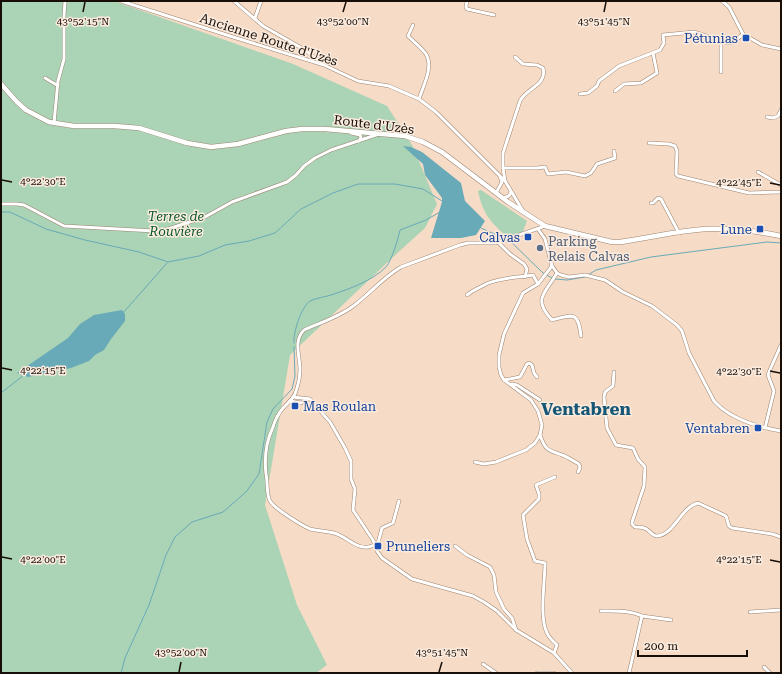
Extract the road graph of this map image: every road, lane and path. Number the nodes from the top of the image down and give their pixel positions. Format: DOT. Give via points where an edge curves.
graph roads {
  1 [pos="65,1"];
  2 [pos="121,1"];
  3 [pos="234,1"];
  4 [pos="261,1"];
  5 [pos="467,1"];
  6 [pos="722,1"];
  7 [pos="494,15"];
  8 [pos="255,18"];
  9 [pos="413,25"];
  10 [pos="744,34"];
  11 [pos="721,40"];
  12 [pos="781,49"];
  13 [pos="653,53"];
  14 [pos="515,57"];
  15 [pos="324,65"];
  16 [pos="721,72"];
  17 [pos="45,78"];
  18 [pos="1,84"];
  19 [pos="58,85"];
  20 [pos="614,91"];
  21 [pos="580,94"];
  22 [pos="419,99"];
  23 [pos="781,110"];
  24 [pos="767,117"];
  25 [pos="54,123"];
  26 [pos="342,130"];
  27 [pos="368,132"];
  28 [pos="380,133"];
  29 [pos="366,139"];
  30 [pos="359,141"];
  31 [pos="649,143"];
  32 [pos="614,151"];
  33 [pos="503,168"];
  34 [pos="758,172"];
  35 [pos="500,175"];
  36 [pos="505,181"];
  37 [pos="781,185"];
  38 [pos="508,187"];
  39 [pos="500,188"];
  40 [pos="511,192"];
  41 [pos="781,192"];
  42 [pos="496,193"];
  43 [pos="503,198"];
  44 [pos="651,202"];
  45 [pos="1,204"];
  46 [pos="525,214"];
  47 [pos="545,226"];
  48 [pos="538,229"];
  49 [pos="679,233"];
  50 [pos="781,236"];
  51 [pos="498,242"];
  52 [pos="552,266"];
  53 [pos="557,273"];
  54 [pos="525,277"];
  55 [pos="538,284"];
  56 [pos="467,295"];
  57 [pos="581,336"];
  58 [pos="781,345"];
  59 [pos="614,372"];
  60 [pos="537,377"];
  61 [pos="504,380"];
  62 [pos="510,384"];
  63 [pos="293,397"];
  64 [pos="308,399"];
  65 [pos="540,400"];
  66 [pos="290,401"];
  67 [pos="765,428"];
  68 [pos="781,431"];
  69 [pos="540,435"];
  70 [pos="476,462"];
  71 [pos="578,472"];
  72 [pos="555,477"];
  73 [pos="399,501"];
  74 [pos="781,537"];
  75 [pos="376,545"];
  76 [pos="455,546"];
  77 [pos="781,610"];
  78 [pos="601,611"];
  79 [pos="750,612"];
  80 [pos="642,616"];
  81 [pos="671,620"];
  82 [pos="516,630"];
  83 [pos="554,653"];
  84 [pos="484,664"];
  85 [pos="764,667"];
  86 [pos="496,673"];
  87 [pos="537,673"];
  88 [pos="554,673"];
  89 [pos="572,673"];
  90 [pos="629,673"];
  91 [pos="770,673"];
  1 -- 19 [label="street" via="64,59"];
  2 -- 15 [label="street, Ancienne Route d'Uzès"];
  3 -- 8 [label="street"];
  4 -- 8 [label="street"];
  5 -- 7 [label="street" via="467,9"];
  6 -- 10 [label="street" via="729,7"];
  8 -- 15 [label="street" via="263,26 305,50"];
  9 -- 22 [label="street" via="408,36 426,54 429,63"];
  10 -- 11 [label="street" via="734,42"];
  10 -- 12 [label="street" via="762,45"];
  11 -- 13 [label="street" via="694,32 662,35 664,43 660,50"];
  11 -- 16 [label="street"];
  13 -- 20 [label="street" via="657,73 641,83 624,84"];
  13 -- 21 [label="street" via="615,68 588,93"];
  14 -- 33 [label="street" via="523,64 543,68 543,76 520,101 503,153"];
  15 -- 22 [label="street, Ancienne Route d'Uzès" via="358,81 384,84"];
  17 -- 19 [label="street"];
  18 -- 25 [label="main road, Route d'Uzès" via="26,110"];
  19 -- 25 [label="street"];
  22 -- 35 [label="street, Ancienne Route d'Uzès" via="436,112"];
  23 -- 24 [label="street" via="778,116"];
  25 -- 26 [label="main road, Route d'Uzès" via="139,128 211,148 302,128"];
  26 -- 27 [label="main road, Route d'Uzès"];
  26 -- 30 [label="street" via="360,135"];
  27 -- 28 [label="main road, Route d'Uzès"];
  27 -- 29 [label="street"];
  27 -- 30 [label="street"];
  28 -- 29 [label="street"];
  28 -- 42 [label="main road, Route d'Uzès" via="405,136 423,142 442,152"];
  29 -- 30 [label="street"];
  30 -- 45 [label="street" via="315,158 287,182 232,202 206,217 165,230 64,226 24,206"];
  31 -- 41 [label="street" via="675,146 678,176 749,193"];
  32 -- 33 [label="street" via="615,158 597,164 591,173 585,176 566,172 548,174 545,167"];
  33 -- 36 [label="street"];
  34 -- 37 [label="street"];
  35 -- 36 [label="street, Ancienne Route d'Uzès"];
  35 -- 39 [label="street"];
  36 -- 38 [label="street, Ancienne Route d'Uzès"];
  38 -- 39 [label="street"];
  38 -- 40 [label="street, Ancienne Route d'Uzès"];
  39 -- 42 [label="street"];
  40 -- 43 [label="street"];
  40 -- 46 [label="street, Ancienne Route d'Uzès"];
  42 -- 43 [label="main road, Route d'Uzès"];
  43 -- 46 [label="main road, Route d'Uzès"];
  44 -- 49 [label="street" via="654,203 661,198"];
  46 -- 47 [label="main road, Route d'Uzès"];
  47 -- 48 [label="street"];
  47 -- 49 [label="main road, Route d'Uzès" via="612,242"];
  48 -- 51 [label="street"];
  48 -- 52 [label="street" via="545,239"];
  49 -- 50 [label="main road, Route d'Uzès" via="724,229"];
  51 -- 54 [label="street" via="524,264 527,269"];
  51 -- 63 [label="street" via="460,245 401,267 344,312 304,330 298,338 299,380"];
  52 -- 53 [label="street"];
  52 -- 55 [label="street"];
  53 -- 57 [label="street" via="541,298 541,305 552,320 569,315 576,317 580,323"];
  53 -- 67 [label="street" via="569,277 587,276 605,280 652,306 682,331 694,363 718,406 732,415"];
  54 -- 55 [label="street" via="533,276"];
  54 -- 56 [label="street" via="493,280 473,289"];
  55 -- 61 [label="street" via="523,293 504,334 499,367"];
  58 -- 67 [label="street" via="769,372 774,391"];
  59 -- 74 [label="street" via="613,386 605,392 604,397 607,428 616,445 633,448 645,467 644,486 632,522 635,527 645,528 657,536 663,534 687,508 698,503 726,516 732,528"];
  60 -- 61 [label="street" via="529,363 520,377"];
  61 -- 62 [label="street"];
  62 -- 65 [label="street" via="517,385"];
  62 -- 69 [label="street" via="531,400 538,411 542,425"];
  63 -- 64 [label="street"];
  63 -- 66 [label="street"];
  64 -- 66 [label="street" via="301,403"];
  64 -- 75 [label="street" via="314,402 330,422 345,448 351,461 351,479 355,489 353,510"];
  66 -- 75 [label="street" via="282,409 267,440 265,466 270,501 312,529 340,535 356,546"];
  67 -- 68 [label="street"];
  69 -- 70 [label="street" via="526,450 496,462"];
  69 -- 71 [label="street" via="543,443 554,454 560,454 579,464"];
  72 -- 83 [label="street" via="536,485 539,499 523,515 527,539 535,561 545,563 543,612 546,632 557,645"];
  73 -- 75 [label="street" via="392,523 382,528"];
  75 -- 82 [label="street" via="382,558 407,576 473,596 497,611"];
  76 -- 82 [label="street" via="490,567 494,575 496,592 504,609 512,618"];
  77 -- 79 [label="street"];
  78 -- 80 [label="street" via="627,612"];
  80 -- 81 [label="street"];
  80 -- 90 [label="street"];
  82 -- 83 [label="street"];
  83 -- 89 [label="street"];
  84 -- 86 [label="street"];
  85 -- 91 [label="street"];
  87 -- 88 [label="street"];
}
